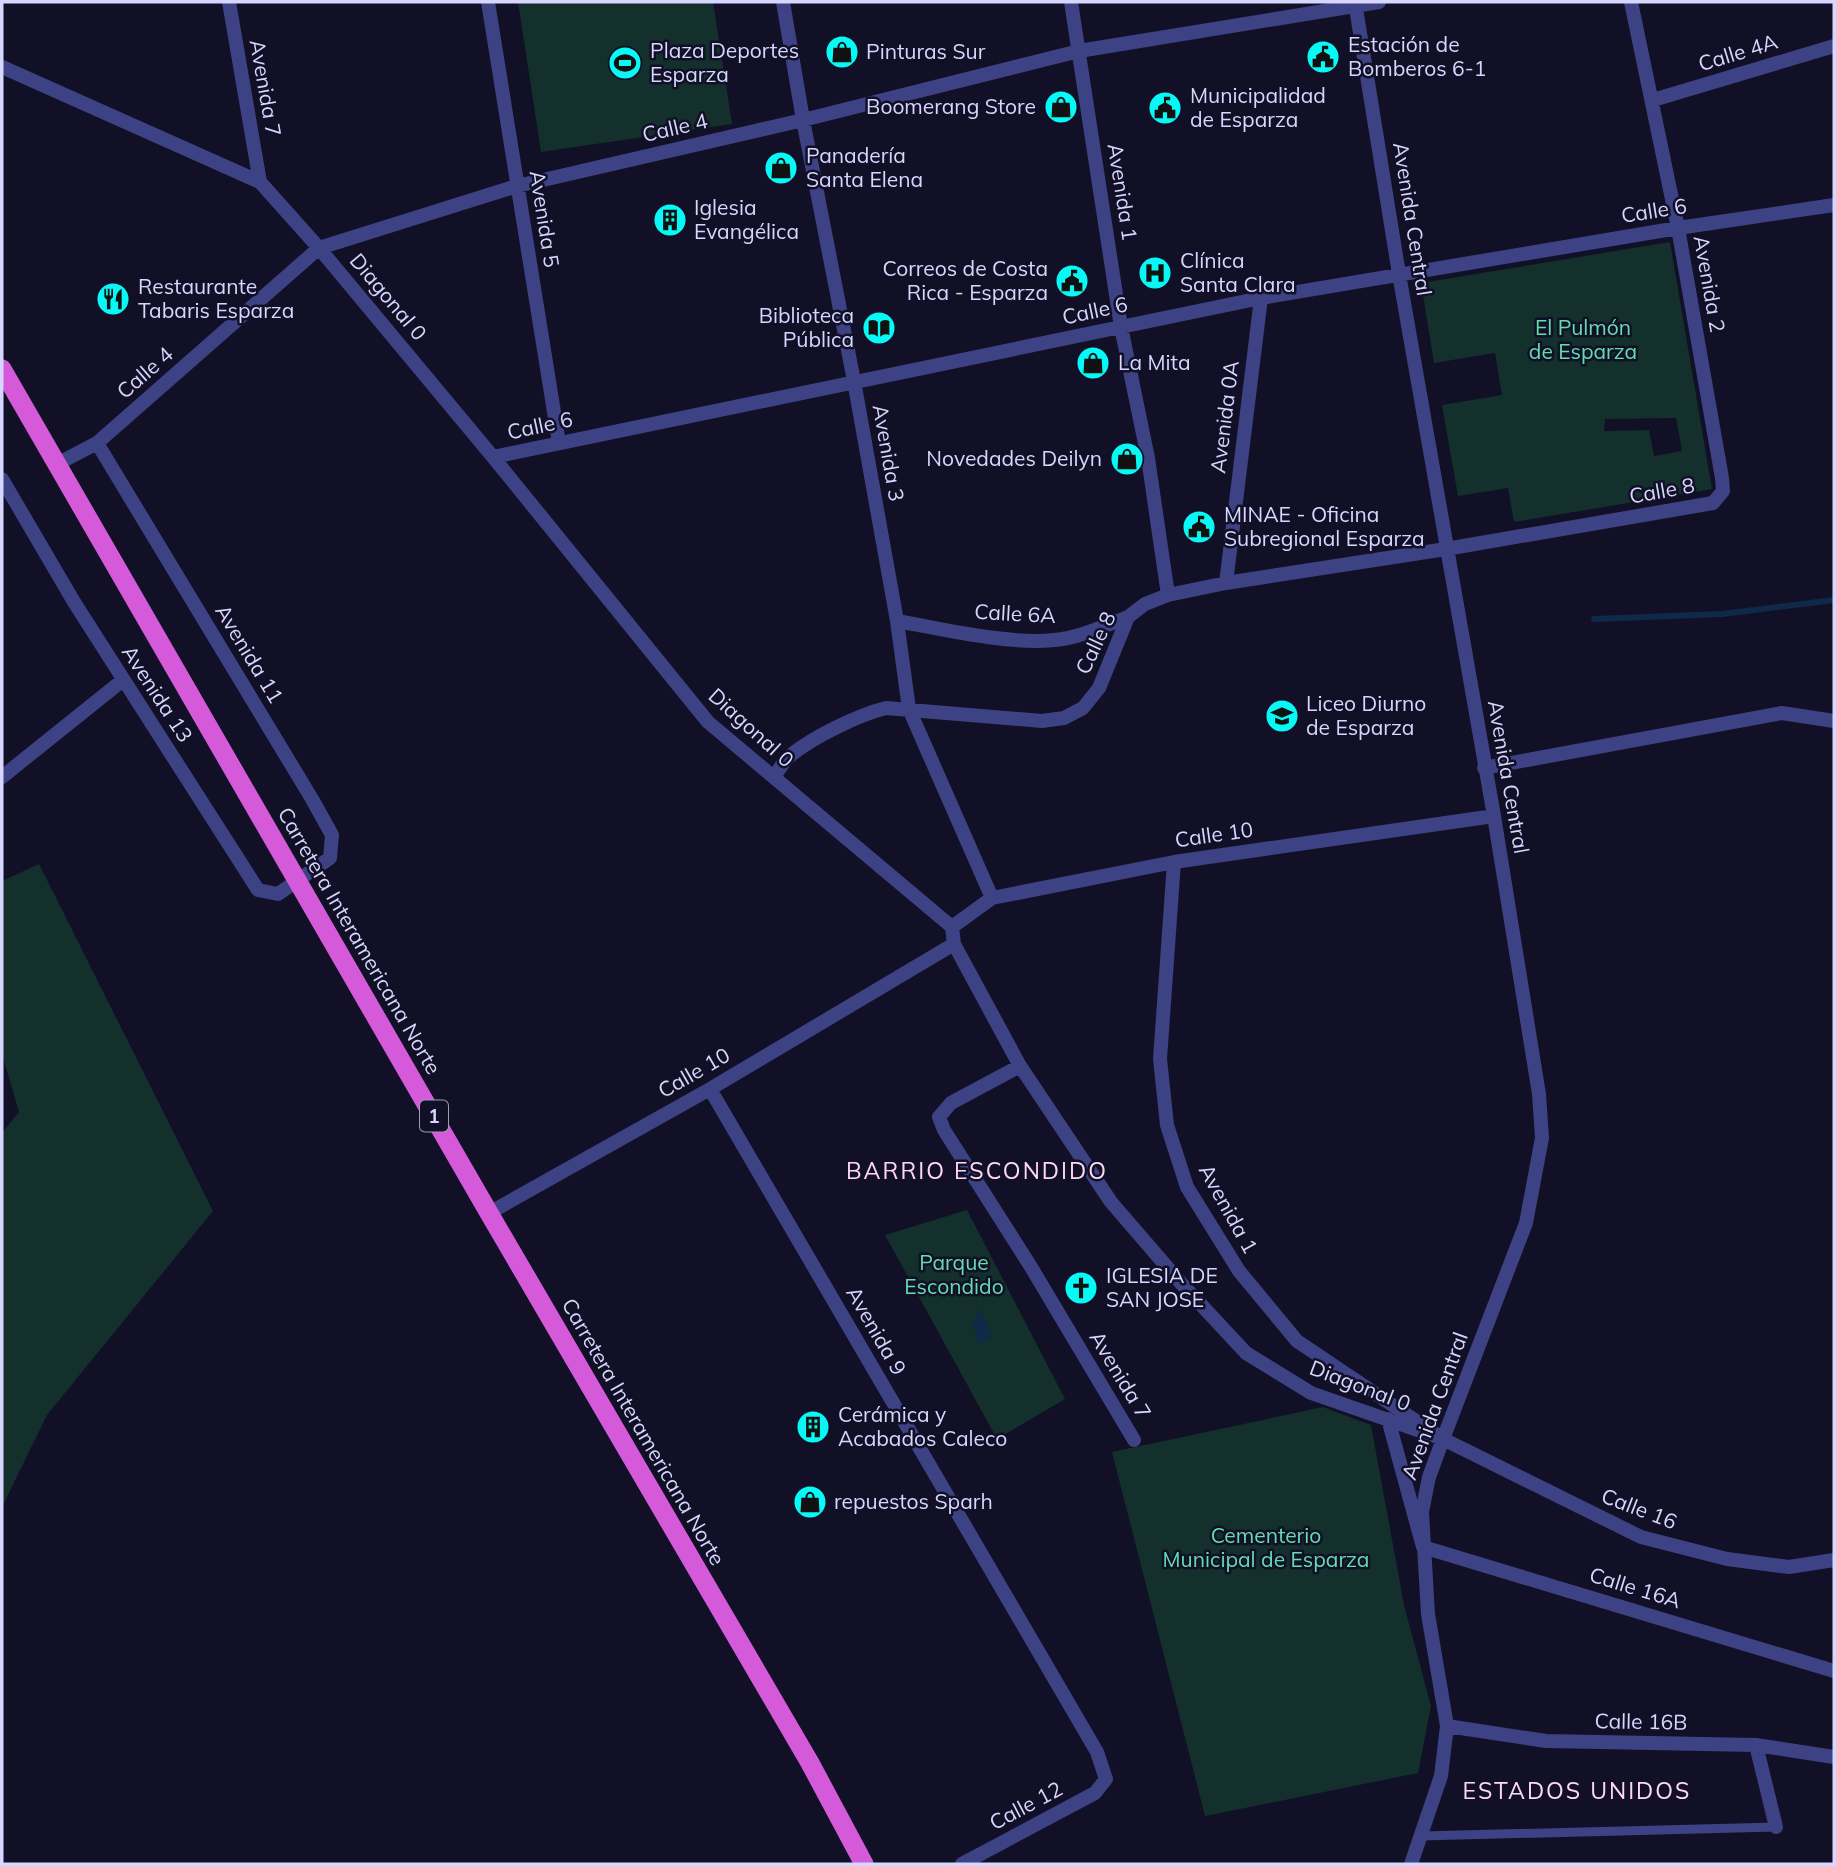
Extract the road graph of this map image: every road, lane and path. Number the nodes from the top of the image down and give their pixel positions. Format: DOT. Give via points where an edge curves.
graph roads {
  1 [pos="229,2"];
  2 [pos="488,2"];
  3 [pos="783,2"];
  4 [pos="1071,2"];
  5 [pos="1379,2"];
  6 [pos="1631,2"];
  7 [pos="1356,4"];
  8 [pos="1834,46"];
  9 [pos="1079,51"];
  10 [pos="2,67"];
  11 [pos="1653,100"];
  12 [pos="803,120"];
  13 [pos="260,182"];
  14 [pos="517,186"];
  15 [pos="1834,205"];
  16 [pos="1678,228"];
  17 [pos="319,248"];
  18 [pos="1399,274"];
  19 [pos="1261,298"];
  20 [pos="1121,327"];
  21 [pos="2,369"];
  22 [pos="854,381"];
  23 [pos="97,443"];
  24 [pos="559,443"];
  25 [pos="493,457"];
  26 [pos="57,464"];
  27 [pos="2,479"];
  28 [pos="1723,491"];
  29 [pos="1446,549"];
  30 [pos="1227,583"];
  31 [pos="1168,596"];
  32 [pos="1128,617"];
  33 [pos="897,621"];
  34 [pos="123,680"];
  35 [pos="909,709"];
  36 [pos="1834,721"];
  37 [pos="1484,768"];
  38 [pos="2,777"];
  39 [pos="774,777"];
  40 [pos="1494,816"];
  41 [pos="1174,862"];
  42 [pos="299,880"];
  43 [pos="992,898"];
  44 [pos="952,928"];
  45 [pos="954,944"];
  46 [pos="1020,1066"];
  47 [pos="710,1089"];
  48 [pos="489,1213"];
  49 [pos="1388,1419"];
  50 [pos="1443,1438"];
  51 [pos="1134,1440"];
  52 [pos="1423,1547"];
  53 [pos="1834,1560"];
  54 [pos="1834,1671"];
  55 [pos="1447,1726"];
  56 [pos="1756,1745"];
  57 [pos="1834,1757"];
  58 [pos="1106,1779"];
  59 [pos="1776,1827"];
  60 [pos="1422,1836"];
  61 [pos="864,1864"];
  62 [pos="962,1864"];
  63 [pos="1411,1864"];
  1 -- 13 [label="street, Avenida 7"];
  2 -- 14 [label="street, Avenida 5"];
  3 -- 12 [label="street, Avenida 3"];
  4 -- 9 [label="street, Avenida 1"];
  5 -- 7 [label="street, Calle 4"];
  6 -- 11 [label="street, Avenida 2"];
  7 -- 9 [label="street, Calle 4"];
  7 -- 18 [label="street, Avenida Central"];
  8 -- 11 [label="street, Calle 4A"];
  9 -- 12 [label="street, Calle 4"];
  9 -- 20 [label="street, Avenida 1"];
  10 -- 13 [label="street, Diagonal 0"];
  11 -- 16 [label="street, Avenida 2"];
  12 -- 14 [label="street, Calle 4"];
  12 -- 22 [label="street, Avenida 3"];
  13 -- 17 [label="street, Diagonal 0"];
  14 -- 17 [label="street, Calle 4"];
  14 -- 24 [label="street, Avenida 5"];
  15 -- 16 [label="street, Calle 6"];
  16 -- 18 [label="street, Calle 6"];
  16 -- 28 [label="street, Avenida 2"];
  17 -- 23 [label="street, Calle 4"];
  17 -- 25 [label="street, Diagonal 0"];
  18 -- 19 [label="street, Calle 6"];
  18 -- 29 [label="street, Avenida Central"];
  19 -- 20 [label="street, Calle 6"];
  19 -- 30 [label="street, Avenida 0A"];
  20 -- 22 [label="street, Calle 6"];
  20 -- 31 [label="street, Avenida 1" via="1148,458"];
  21 -- 26 [label="highway, Carretera Interamericana Norte / 1"];
  22 -- 24 [label="street, Calle 6"];
  22 -- 33 [label="street, Avenida 3"];
  23 -- 26 [label="street, Calle 4"];
  23 -- 42 [label="street, Avenida 11" via="332,835 330,858"];
  24 -- 25 [label="street, Calle 6"];
  25 -- 39 [label="street, Diagonal 0" via="708,722"];
  26 -- 42 [label="highway, Carretera Interamericana Norte / 1"];
  27 -- 34 [label="street, Avenida 13"];
  28 -- 29 [label="street, Calle 8" via="1713,503"];
  29 -- 30 [label="street, Calle 8"];
  29 -- 37 [label="street, Avenida Central"];
  30 -- 31 [label="street, Calle 8"];
  31 -- 32 [label="street, Calle 8" via="1144,604"];
  32 -- 33 [label="street, Calle 6A" via="1054,640 1010,639"];
  32 -- 35 [label="street, Calle 8" via="1099,688 1083,708 1064,718 1042,721"];
  33 -- 35 [label="street, Avenida 3"];
  34 -- 38 [label="street"];
  34 -- 42 [label="street, Avenida 13" via="258,890 278,894"];
  35 -- 39 [label="street, Calle 8" via="870,712 832,730 789,755"];
  35 -- 43 [label="street, Avenida 3"];
  36 -- 37 [label="street" via="1782,713"];
  37 -- 40 [label="street, Avenida Central"];
  39 -- 44 [label="street, Diagonal 0"];
  40 -- 41 [label="street, Calle 10"];
  40 -- 50 [label="street, Avenida Central" via="1539,1094 1542,1138 1526,1223"];
  41 -- 43 [label="street, Calle 10"];
  41 -- 50 [label="street, Avenida 1" via="1160,1059 1167,1125 1187,1187 1239,1271 1297,1341"];
  42 -- 48 [label="highway, Carretera Interamericana Norte / 1"];
  43 -- 44 [label="street, Calle 10"];
  44 -- 45 [label="street, Diagonal 0"];
  45 -- 46 [label="street, Diagonal 0"];
  45 -- 47 [label="street, Calle 10"];
  46 -- 49 [label="street, Diagonal 0" via="1111,1202 1247,1353 1311,1393"];
  46 -- 51 [label="street, Avenida 7" via="950,1103 939,1117"];
  47 -- 48 [label="street, Calle 10"];
  47 -- 58 [label="street, Avenida 9" via="1097,1752"];
  48 -- 61 [label="highway, Carretera Interamericana Norte / 1" via="810,1763"];
  49 -- 50 [label="street, Diagonal 0"];
  49 -- 52 [label="street, Avenida Central"];
  50 -- 52 [label="street, Avenida Central" via="1422,1512"];
  50 -- 53 [label="street, Calle 16" via="1641,1537 1727,1559 1789,1567"];
  52 -- 54 [label="street, Calle 16A"];
  52 -- 55 [label="street, Avenida Central" via="1428,1614"];
  55 -- 56 [label="street, Calle 16B" via="1546,1741"];
  55 -- 60 [label="street, Avenida Central" via="1441,1776"];
  56 -- 57 [label="street, Calle 16B"];
  56 -- 59 [label="street"];
  58 -- 62 [label="street, Calle 12" via="1095,1793"];
  59 -- 60 [label="lane"];
  60 -- 63 [label="street, Avenida Central"];
}
